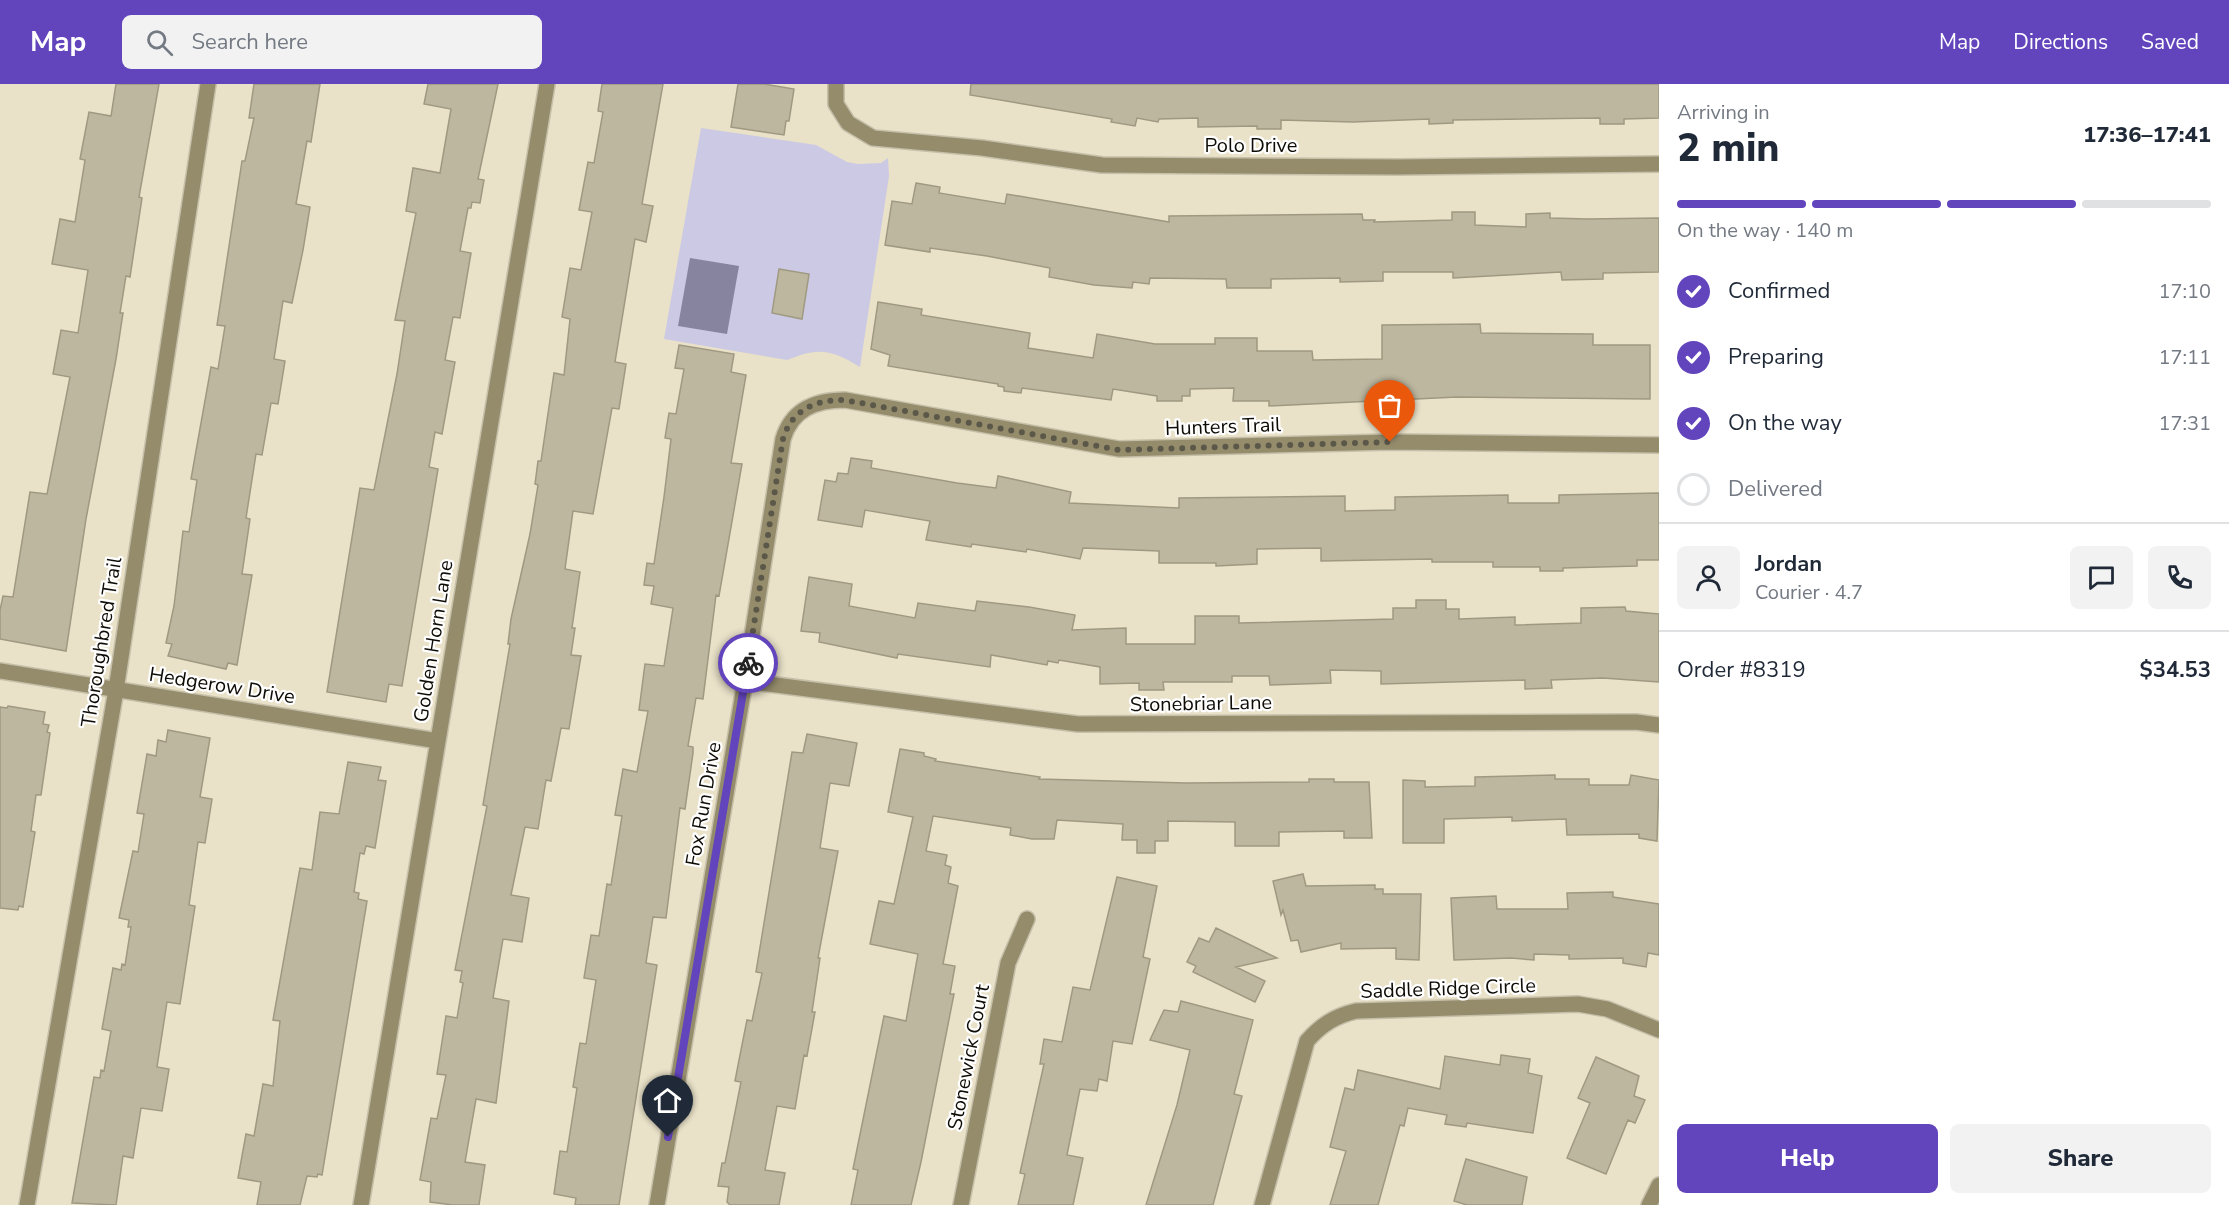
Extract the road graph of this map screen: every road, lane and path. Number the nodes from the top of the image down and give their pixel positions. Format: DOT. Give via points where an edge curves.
graph roads {
  1 [pos="208,84"];
  2 [pos="547,84"];
  3 [pos="836,84"];
  4 [pos="1659,164"];
  5 [pos="797,414"];
  6 [pos="1659,445"];
  7 [pos="0,671"];
  8 [pos="745,681"];
  9 [pos="116,690"];
  10 [pos="1659,725"];
  11 [pos="438,741"];
  12 [pos="1027,920"];
  13 [pos="1659,1030"];
  14 [pos="1659,1185"];
  15 [pos="27,1205"];
  16 [pos="361,1205"];
  17 [pos="657,1205"];
  18 [pos="961,1205"];
  19 [pos="1262,1205"];
  20 [pos="1649,1205"];
  1 -- 9 [label="street, Thoroughbred Trail"];
  2 -- 11 [label="street, Golden Horn Lane"];
  3 -- 4 [label="street, Polo Drive" via="836,104 848,123 873,138 1102,165"];
  5 -- 6 [label="street, Hunters Trail" via="814,403 844,400 1119,450 1390,442"];
  5 -- 8 [label="street, Fox Run Drive" via="783,439"];
  7 -- 9 [label="street, Hedgerow Drive"];
  8 -- 10 [label="street, Stonebriar Lane" via="1078,724"];
  8 -- 17 [label="street, Fox Run Drive"];
  9 -- 11 [label="street, Hedgerow Drive"];
  9 -- 15 [label="street, Thoroughbred Trail"];
  11 -- 16 [label="street, Golden Horn Lane"];
  12 -- 18 [label="street, Stonewick Court" via="1008,963"];
  13 -- 19 [label="street, Saddle Ridge Circle" via="1607,1009 1578,1004 1343,1014 1322,1025 1307,1041"];
  14 -- 20 [label="street"];
}
